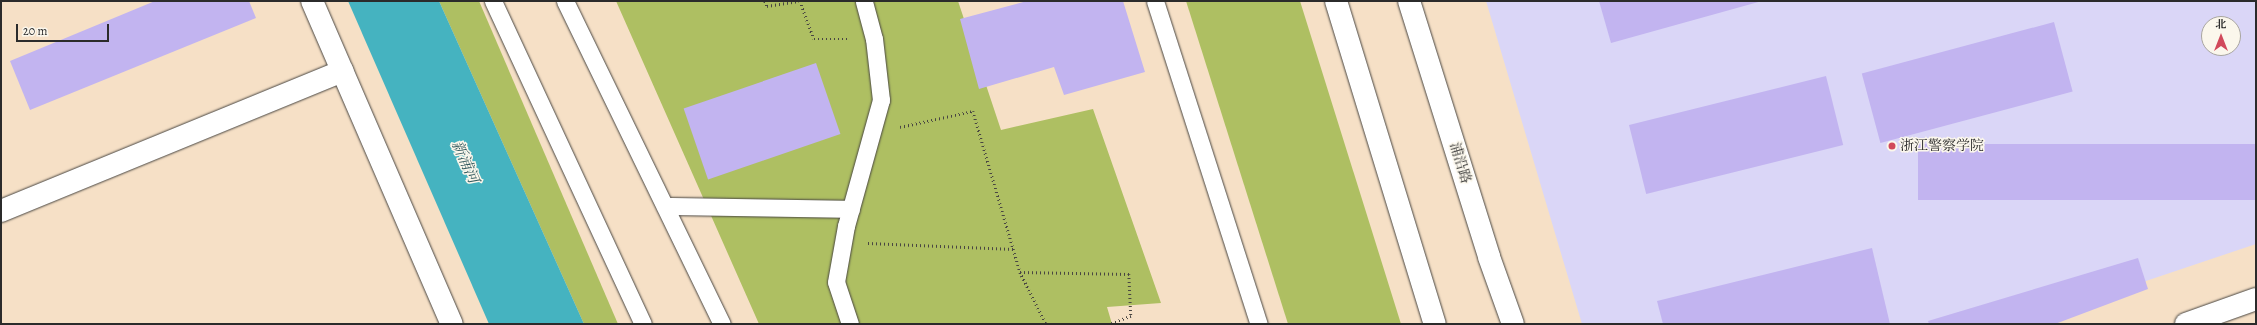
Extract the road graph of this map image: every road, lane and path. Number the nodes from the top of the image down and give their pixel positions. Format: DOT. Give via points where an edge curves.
graph roads {
  1 [pos="312,1"];
  2 [pos="493,1"];
  3 [pos="565,1"];
  4 [pos="766,1"];
  5 [pos="800,1"];
  6 [pos="864,1"];
  7 [pos="1155,1"];
  8 [pos="1336,1"];
  9 [pos="1409,1"];
  10 [pos="874,39"];
  11 [pos="342,71"];
  12 [pos="872,133"];
  13 [pos="664,206"];
  14 [pos="851,209"];
  15 [pos="1,211"];
  16 [pos="843,242"];
  17 [pos="1014,250"];
  18 [pos="1020,272"];
  19 [pos="2256,299"];
  20 [pos="452,324"];
  21 [pos="643,324"];
  22 [pos="722,324"];
  23 [pos="850,324"];
  24 [pos="1046,324"];
  25 [pos="1111,324"];
  26 [pos="1259,324"];
  27 [pos="1435,324"];
  28 [pos="1513,324"];
  29 [pos="2186,324"];
  1 -- 11 [label="street"];
  2 -- 21 [label="lane"];
  3 -- 13 [label="lane"];
  4 -- 5 [label="path" via="767,6"];
  5 -- 10 [label="path" via="814,39"];
  6 -- 10 [label="lane"];
  7 -- 26 [label="lane"];
  8 -- 27 [label="street"];
  9 -- 28 [label="street, 浦沿路"];
  10 -- 12 [label="lane" via="882,100"];
  11 -- 15 [label="street"];
  11 -- 20 [label="street"];
  12 -- 14 [label="lane"];
  12 -- 17 [label="path" via="973,111"];
  13 -- 14 [label="lane"];
  13 -- 22 [label="lane"];
  14 -- 16 [label="lane"];
  16 -- 17 [label="path"];
  16 -- 23 [label="lane" via="836,282"];
  17 -- 18 [label="path"];
  18 -- 24 [label="path"];
  18 -- 25 [label="path" via="1129,274 1131,316"];
  19 -- 29 [label="street"];
}
